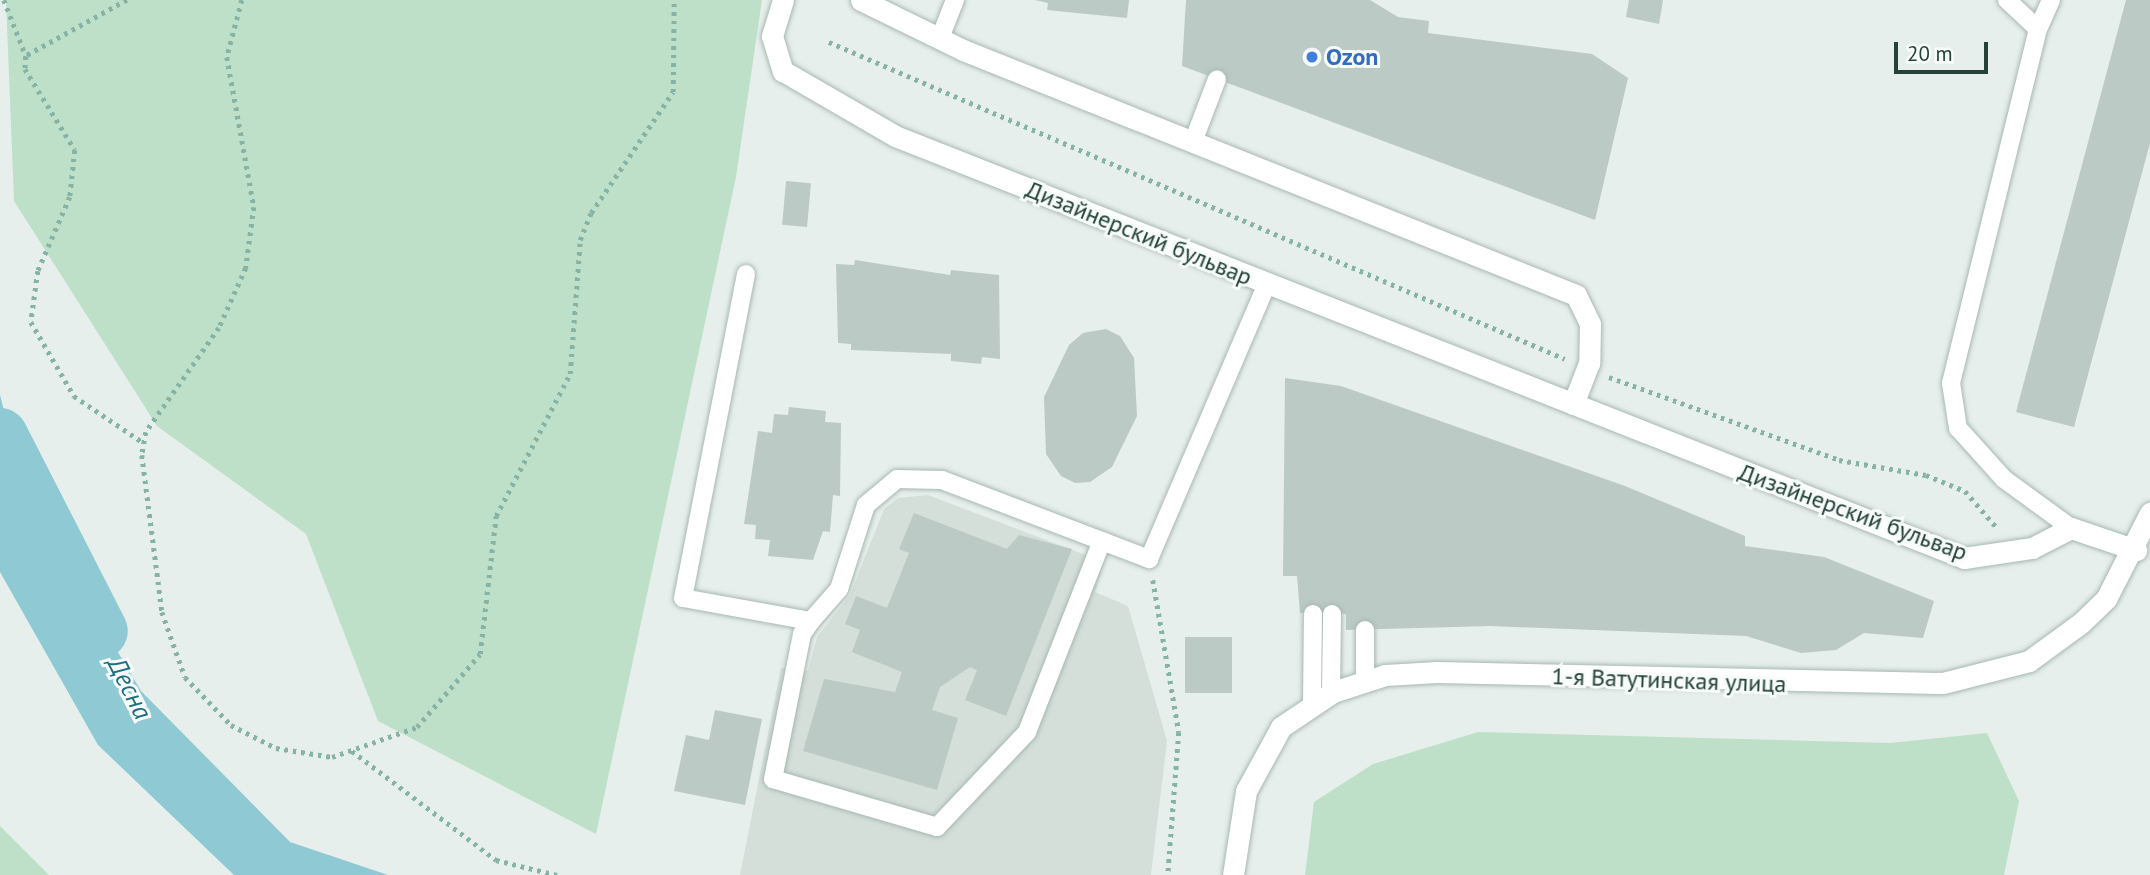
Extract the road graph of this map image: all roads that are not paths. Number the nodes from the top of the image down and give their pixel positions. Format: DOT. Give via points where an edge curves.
graph roads {
  1 [pos="783,0"];
  2 [pos="861,0"];
  3 [pos="955,0"];
  4 [pos="2007,0"];
  5 [pos="2052,0"];
  6 [pos="2038,29"];
  7 [pos="940,38"];
  8 [pos="1217,79"];
  9 [pos="1193,142"];
  10 [pos="746,274"];
  11 [pos="1267,284"];
  12 [pos="1573,404"];
  13 [pos="2150,513"];
  14 [pos="2071,528"];
  15 [pos="1102,541"];
  16 [pos="2136,550"];
  17 [pos="1313,614"];
  18 [pos="1332,614"];
  19 [pos="811,621"];
  20 [pos="1365,630"];
  21 [pos="1365,682"];
  22 [pos="1331,693"];
  23 [pos="1312,706"];
  24 [pos="1233,875"];
  1 -- 11 [label="street, Дизайнерский бульвар" via="772,36 783,71 895,136"];
  2 -- 7 [label="street"];
  3 -- 7 [label="lane"];
  4 -- 6 [label="lane"];
  5 -- 6 [label="lane"];
  6 -- 14 [label="lane" via="1951,383 1958,428 2004,479"];
  7 -- 9 [label="street"];
  8 -- 9 [label="lane"];
  9 -- 12 [label="street" via="1576,295 1590,324 1587,369"];
  10 -- 19 [label="lane" via="683,598"];
  11 -- 12 [label="street, Дизайнерский бульвар"];
  11 -- 15 [label="lane" via="1149,559"];
  12 -- 14 [label="street, Дизайнерский бульвар" via="1964,558 2012,554"];
  13 -- 16 [label="street, 1-я Ватутинская улица"];
  14 -- 16 [label="street"];
  15 -- 19 [label="lane" via="942,480 897,479 866,505 839,589"];
  15 -- 19 [label="lane" via="1027,732 937,827 773,779 802,634"];
  16 -- 21 [label="street, 1-я Ватутинская улица" via="2106,599 2029,661 1943,683 1789,685 1437,672"];
  17 -- 23 [label="lane"];
  18 -- 22 [label="lane"];
  20 -- 21 [label="lane"];
  21 -- 22 [label="street, 1-я Ватутинская улица"];
  22 -- 23 [label="street, 1-я Ватутинская улица"];
  23 -- 24 [label="street, 1-я Ватутинская улица" via="1281,727 1246,791"];
}
